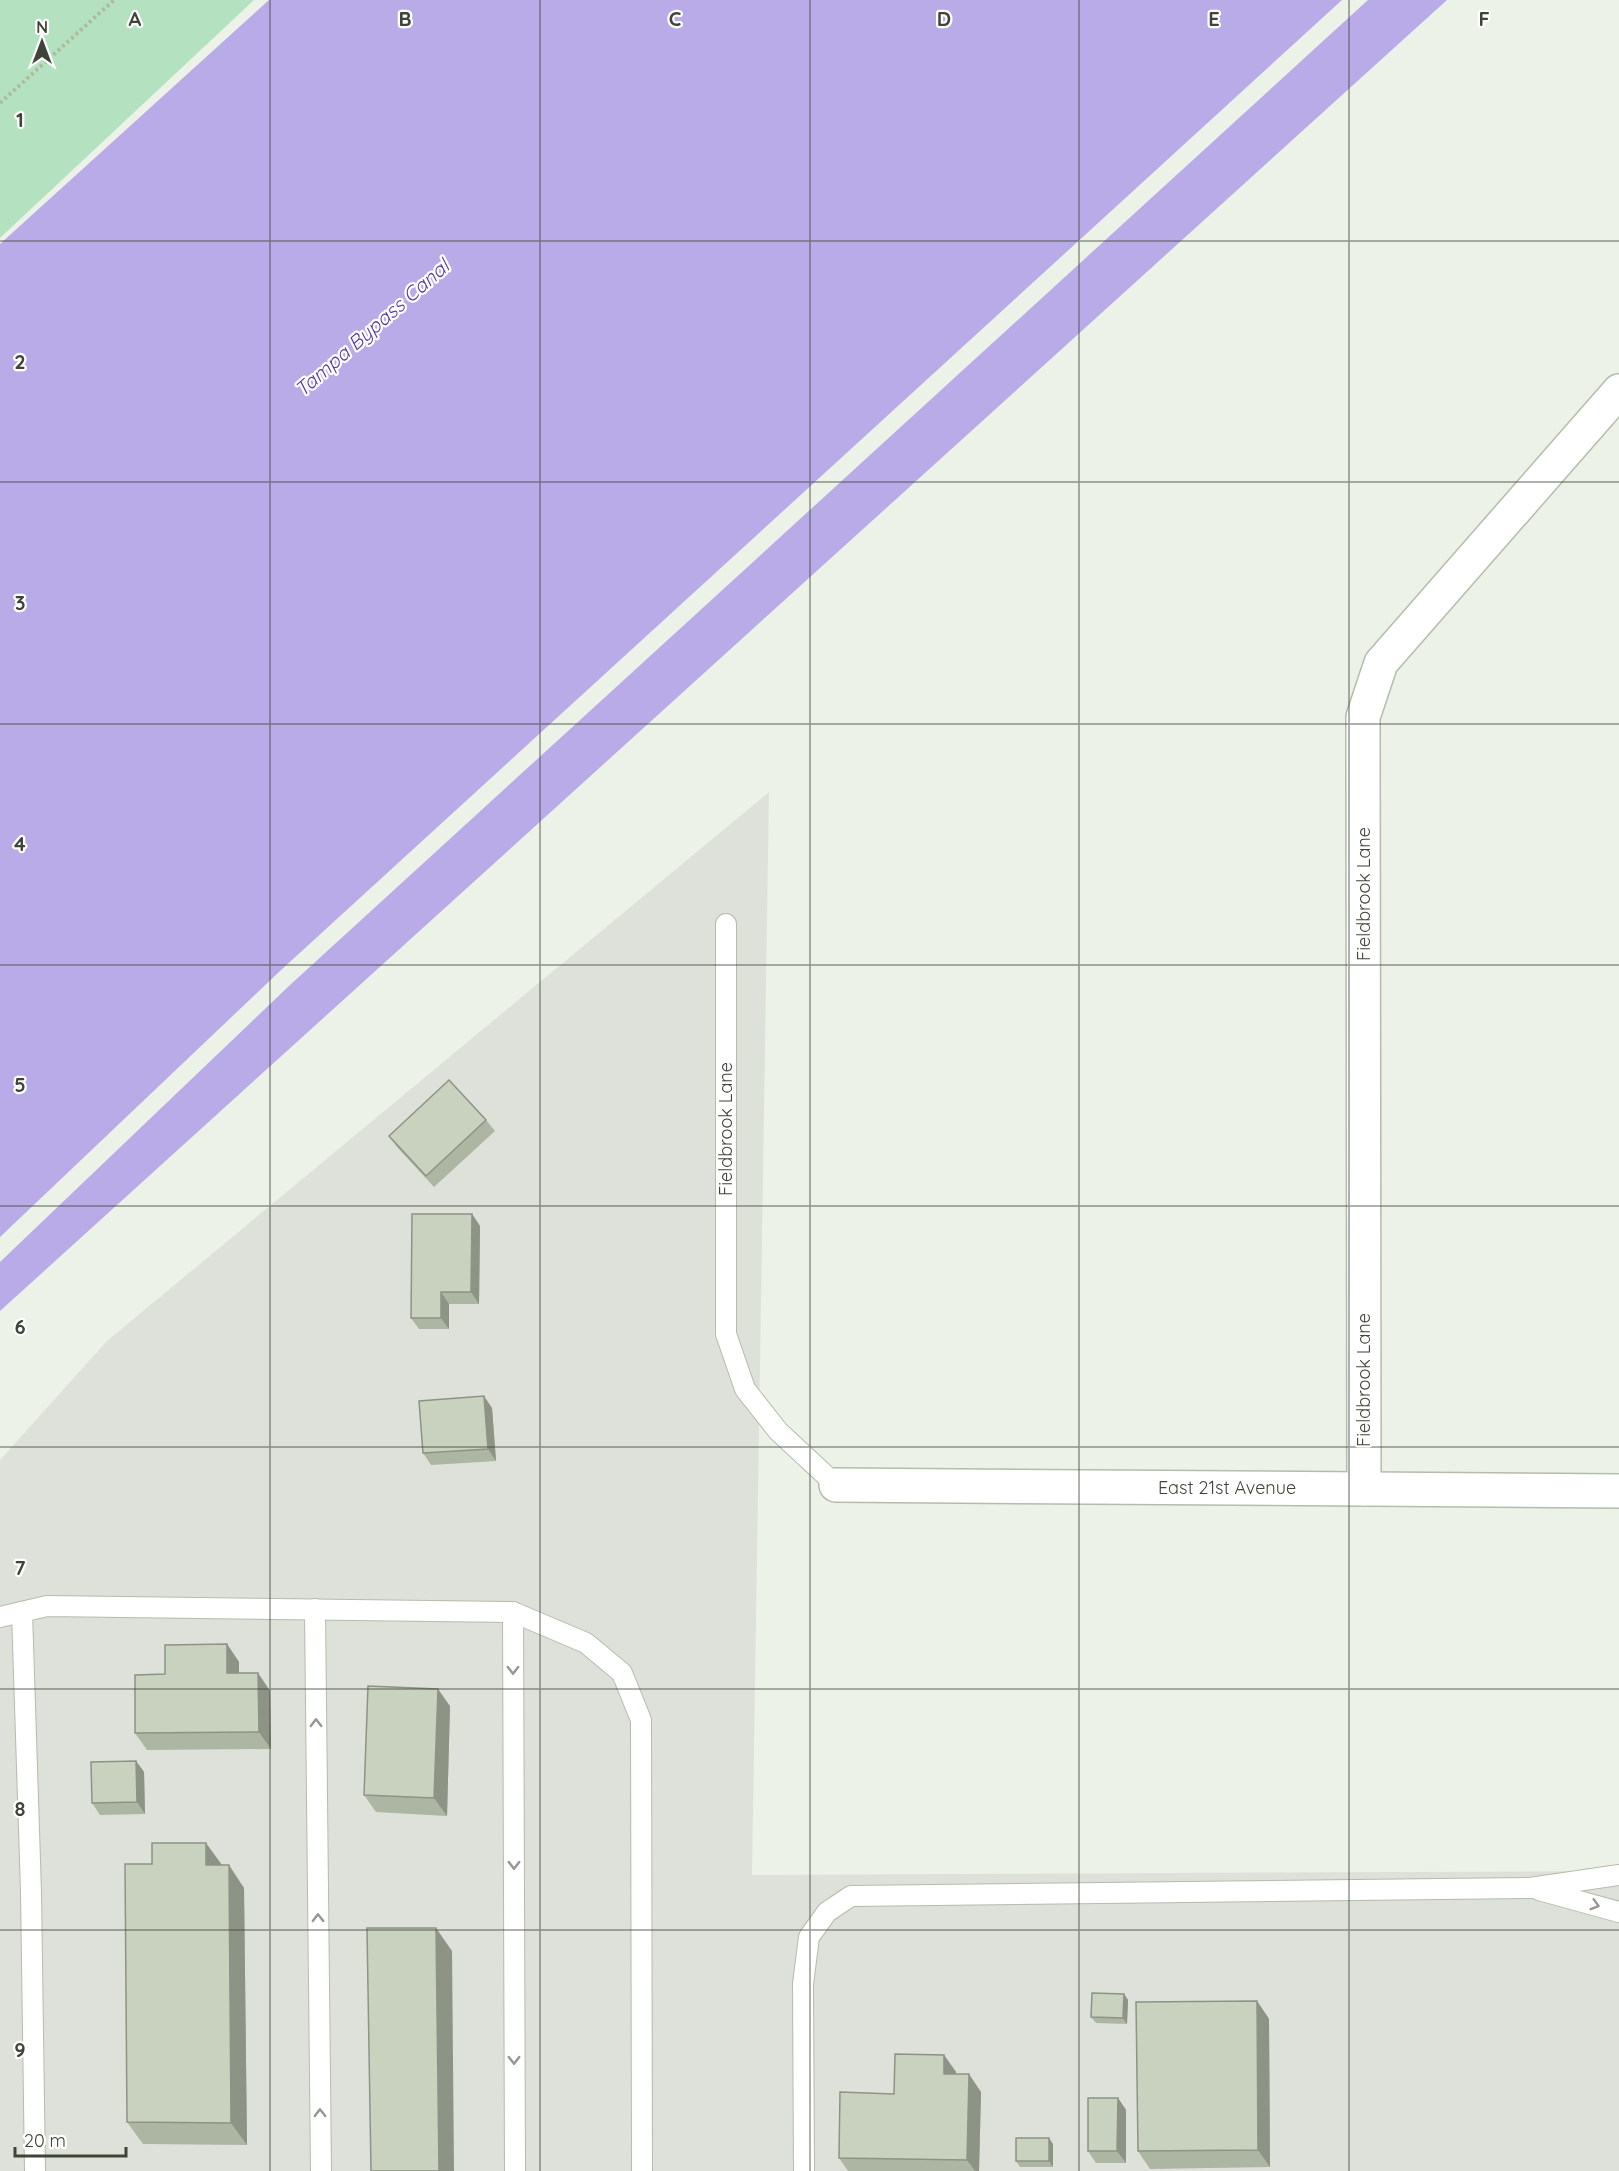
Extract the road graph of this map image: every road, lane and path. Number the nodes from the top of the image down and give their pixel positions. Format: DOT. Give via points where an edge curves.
graph roads {
  1 [pos="114,0"];
  2 [pos="0,103"];
  3 [pos="1619,391"];
  4 [pos="726,924"];
  5 [pos="836,1485"];
  6 [pos="1364,1489"];
  7 [pos="1619,1491"];
  8 [pos="315,1609"];
  9 [pos="22,1612"];
  10 [pos="513,1612"];
  11 [pos="0,1617"];
  12 [pos="1619,1875"];
  13 [pos="1530,1888"];
  14 [pos="1619,1912"];
  15 [pos="34,2171"];
  16 [pos="321,2171"];
  17 [pos="515,2171"];
  18 [pos="642,2171"];
  19 [pos="804,2171"];
  1 -- 2 [label="path"];
  3 -- 6 [label="street, Fieldbrook Lane" via="1381,663 1363,717"];
  4 -- 5 [label="lane, Fieldbrook Lane" via="726,1334 745,1389 778,1431"];
  5 -- 6 [label="street, East 21st Avenue"];
  6 -- 7 [label="street, East 21st Avenue"];
  8 -- 9 [label="lane" via="47,1606"];
  8 -- 10 [label="lane"];
  16 -- 8 [label="lane, one-way"];
  9 -- 11 [label="lane"];
  9 -- 15 [label="lane"];
  10 -- 17 [label="lane, one-way"];
  10 -- 18 [label="lane" via="586,1643 622,1673 641,1720"];
  12 -- 13 [label="lane"];
  13 -- 14 [label="lane, one-way"];
  13 -- 19 [label="lane" via="851,1896 827,1912 809,1937 803,1984"];
}
